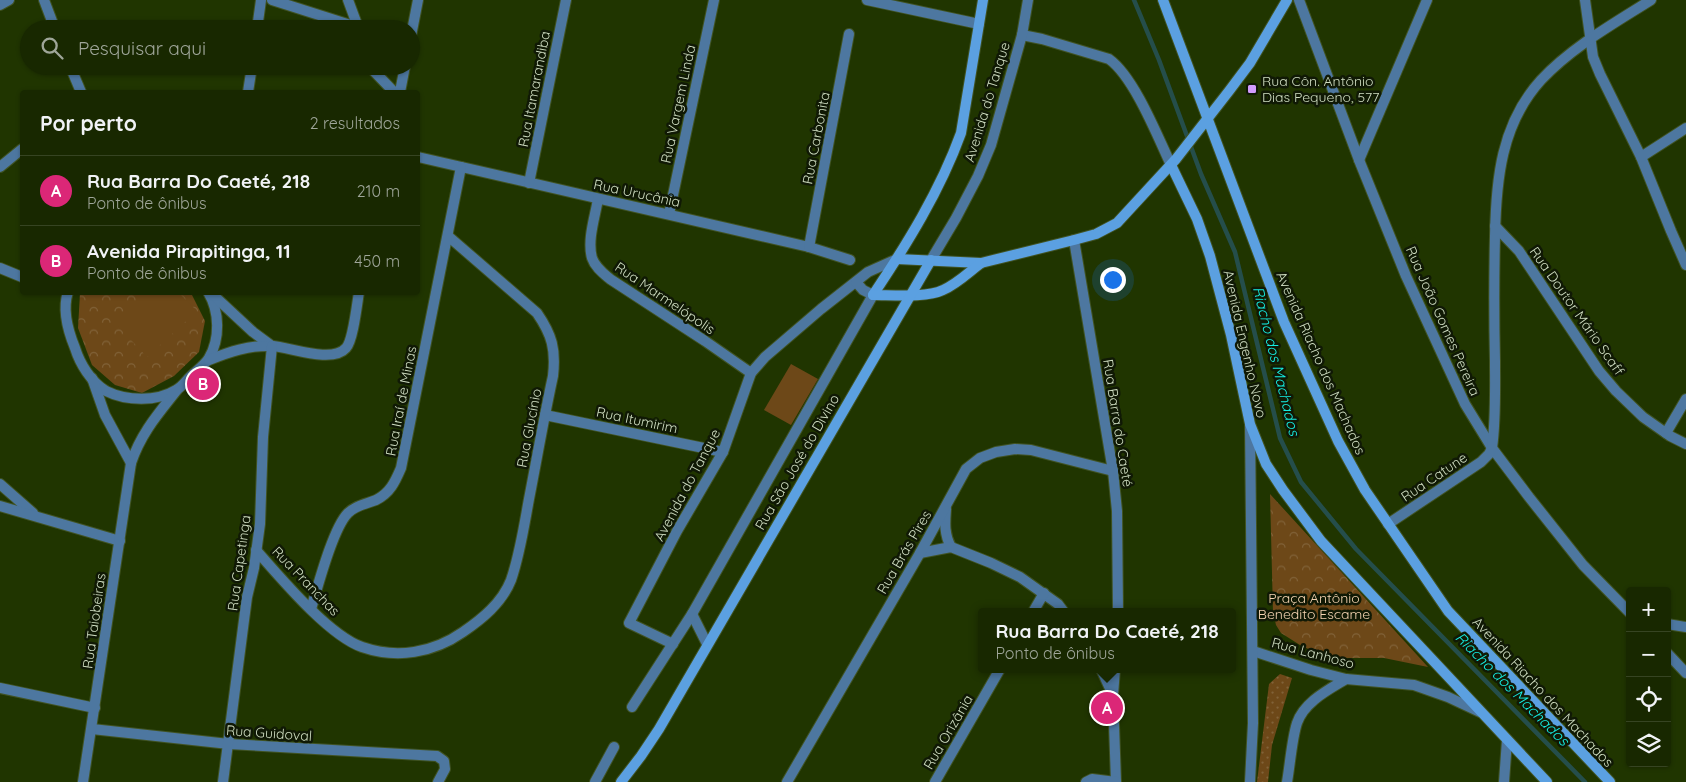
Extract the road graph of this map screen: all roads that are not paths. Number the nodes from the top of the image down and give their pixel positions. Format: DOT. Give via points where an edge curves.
graph roads {
  1 [pos="8,0"];
  2 [pos="44,0"];
  3 [pos="261,0"];
  4 [pos="272,0"];
  5 [pos="348,0"];
  6 [pos="418,0"];
  7 [pos="566,0"];
  8 [pos="714,0"];
  9 [pos="867,0"];
  10 [pos="984,0"];
  11 [pos="1028,0"];
  12 [pos="1163,0"];
  13 [pos="1287,0"];
  14 [pos="1299,0"];
  15 [pos="1427,0"];
  16 [pos="1585,0"];
  17 [pos="1651,0"];
  18 [pos="0,5"];
  19 [pos="321,16"];
  20 [pos="52,20"];
  21 [pos="258,20"];
  22 [pos="325,20"];
  23 [pos="334,20"];
  24 [pos="357,20"];
  25 [pos="414,20"];
  26 [pos="979,24"];
  27 [pos="849,34"];
  28 [pos="1022,35"];
  29 [pos="1590,40"];
  30 [pos="74,75"];
  31 [pos="251,75"];
  32 [pos="378,75"];
  33 [pos="403,75"];
  34 [pos="80,90"];
  35 [pos="248,90"];
  36 [pos="392,90"];
  37 [pos="400,90"];
  38 [pos="1207,119"];
  39 [pos="1686,128"];
  40 [pos="20,151"];
  41 [pos="420,157"];
  42 [pos="1641,157"];
  43 [pos="1359,160"];
  44 [pos="1174,162"];
  45 [pos="0,167"];
  46 [pos="461,167"];
  47 [pos="529,183"];
  48 [pos="598,199"];
  49 [pos="669,214"];
  50 [pos="1495,226"];
  51 [pos="448,236"];
  52 [pos="1074,240"];
  53 [pos="809,247"];
  54 [pos="897,259"];
  55 [pos="850,260"];
  56 [pos="931,260"];
  57 [pos="981,263"];
  58 [pos="1686,265"];
  59 [pos="0,268"];
  60 [pos="20,276"];
  61 [pos="856,282"];
  62 [pos="66,295"];
  63 [pos="211,295"];
  64 [pos="213,295"];
  65 [pos="358,295"];
  66 [pos="873,295"];
  67 [pos="910,295"];
  68 [pos="272,346"];
  69 [pos="208,360"];
  70 [pos="751,373"];
  71 [pos="91,377"];
  72 [pos="177,390"];
  73 [pos="1686,399"];
  74 [pos="545,415"];
  75 [pos="1250,424"];
  76 [pos="1666,433"];
  77 [pos="1686,444"];
  78 [pos="1492,448"];
  79 [pos="723,452"];
  80 [pos="131,463"];
  81 [pos="1114,471"];
  82 [pos="0,484"];
  83 [pos="947,504"];
  84 [pos="0,506"];
  85 [pos="37,517"];
  86 [pos="1388,524"];
  87 [pos="120,541"];
  88 [pos="951,547"];
  89 [pos="256,550"];
  90 [pos="920,553"];
  91 [pos="1044,594"];
  92 [pos="1035,608"];
  93 [pos="1061,608"];
  94 [pos="1118,608"];
  95 [pos="311,609"];
  96 [pos="1626,609"];
  97 [pos="692,614"];
  98 [pos="1671,625"];
  99 [pos="1686,627"];
  100 [pos="449,642"];
  101 [pos="673,644"];
  102 [pos="707,644"];
  103 [pos="1253,651"];
  104 [pos="1671,657"];
  105 [pos="998,673"];
  106 [pos="1103,673"];
  107 [pos="1115,673"];
  108 [pos="1686,673"];
  109 [pos="1346,679"];
  110 [pos="0,688"];
  111 [pos="1113,695"];
  112 [pos="632,707"];
  113 [pos="95,708"];
  114 [pos="1480,712"];
  115 [pos="92,729"];
  116 [pos="1507,740"];
  117 [pos="228,744"];
  118 [pos="614,747"];
  119 [pos="1544,781"];
  120 [pos="83,782"];
  121 [pos="223,782"];
  122 [pos="438,782"];
  123 [pos="595,782"];
  124 [pos="621,782"];
  125 [pos="787,782"];
  126 [pos="935,782"];
  127 [pos="1086,782"];
  128 [pos="1116,782"];
  129 [pos="1250,782"];
  130 [pos="1287,782"];
  131 [pos="1504,782"];
  132 [pos="1610,782"];
  1 -- 18 [label="street"];
  2 -- 20 [label="street"];
  3 -- 21 [label="street"];
  4 -- 19 [label="street"];
  5 -- 24 [label="street"];
  6 -- 25 [label="street"];
  7 -- 47 [label="street, Rua Itamarandiba"];
  8 -- 49 [label="street, Rua Vargem Linda"];
  9 -- 26 [label="street"];
  10 -- 26 [label="street, Avenida do Tanque"];
  11 -- 28 [label="street, Avenida do Tanque"];
  12 -- 38 [label="street, Avenida Riacho dos Machados"];
  13 -- 38 [label="street" via="1250,63"];
  14 -- 43 [label="street, Rua João Gomes Pereira"];
  15 -- 43 [label="street"];
  16 -- 29 [label="street"];
  17 -- 29 [label="street"];
  19 -- 22 [label="street"];
  19 -- 23 [label="street"];
  26 -- 54 [label="street, Avenida do Tanque" via="961,133 937,188"];
  27 -- 53 [label="street, Rua Carbonita"];
  28 -- 44 [label="street, Avenida Engenho Novo" via="1110,59 1117,64"];
  28 -- 56 [label="street, Avenida do Tanque" via="991,145 978,176"];
  29 -- 42 [label="street" via="1600,74"];
  29 -- 50 [label="street" via="1541,80 1524,102 1508,136 1498,172"];
  30 -- 34 [label="street"];
  31 -- 35 [label="street"];
  32 -- 36 [label="street"];
  33 -- 37 [label="street"];
  38 -- 44 [label="street"];
  38 -- 86 [label="street, Avenida Riacho dos Machados" via="1284,322 1338,441"];
  39 -- 42 [label="street"];
  40 -- 45 [label="street"];
  41 -- 46 [label="street, Rua Urucânia"];
  42 -- 58 [label="street"];
  43 -- 78 [label="street, Rua João Gomes Pereira" via="1406,276 1461,396"];
  44 -- 52 [label="street" via="1118,223"];
  44 -- 75 [label="street, Avenida Engenho Novo" via="1210,256"];
  46 -- 47 [label="street, Rua Urucânia"];
  46 -- 51 [label="street, Rua Iraí de Minas"];
  47 -- 48 [label="street, Rua Urucânia"];
  48 -- 49 [label="street, Rua Urucânia"];
  48 -- 70 [label="street, Rua Marmelópolis" via="591,243 592,258 599,270"];
  49 -- 53 [label="street, Rua Urucânia"];
  50 -- 76 [label="street, Rua Doutor Mário Scaff" via="1519,251 1598,371 1643,417"];
  50 -- 78 [label="street"];
  51 -- 74 [label="street, Rua Glucínio" via="537,313 547,327 555,357"];
  51 -- 95 [label="street, Rua Iraí de Minas" via="401,468 387,493 357,506 342,521"];
  52 -- 57 [label="street"];
  52 -- 81 [label="street, Rua Barra do Caeté"];
  53 -- 55 [label="street, Rua Urucânia"];
  54 -- 56 [label="street"];
  54 -- 61 [label="street, Avenida do Tanque" via="868,272"];
  54 -- 66 [label="street, Rua São José do Divino"];
  56 -- 57 [label="street"];
  56 -- 67 [label="street, Rua São José do Divino"];
  57 -- 67 [label="street" via="945,290"];
  59 -- 60 [label="street"];
  61 -- 66 [label="street"];
  61 -- 70 [label="street, Avenida do Tanque" via="765,357"];
  62 -- 71 [label="street" via="66,315 72,340 79,360"];
  63 -- 69 [label="street" via="217,323 216,342"];
  64 -- 68 [label="street"];
  65 -- 68 [label="street" via="346,349 328,355"];
  66 -- 67 [label="street"];
  66 -- 97 [label="street, Rua São José do Divino"];
  67 -- 102 [label="street, Rua São José do Divino"];
  68 -- 69 [label="street" via="246,348"];
  68 -- 89 [label="street, Rua Capetinga"];
  69 -- 72 [label="street, Rua Taiobeiras"];
  70 -- 79 [label="street, Avenida do Tanque"];
  71 -- 72 [label="street" via="105,390 141,399"];
  71 -- 80 [label="street" via="105,416"];
  72 -- 80 [label="street, Rua Taiobeiras" via="146,430"];
  73 -- 76 [label="street"];
  74 -- 79 [label="street, Rua Itumirim"];
  74 -- 100 [label="street, Rua Glucínio" via="520,550 510,582 499,601 480,620"];
  75 -- 103 [label="street, Avenida Engenho Novo"];
  75 -- 114 [label="street" via="1266,464 1321,541"];
  76 -- 77 [label="street, Rua Doutor Mário Scaff"];
  78 -- 86 [label="street, Rua Catune" via="1481,462"];
  78 -- 96 [label="street, Rua João Gomes Pereira" via="1583,565"];
  79 -- 101 [label="street, Avenida do Tanque" via="677,531 630,623"];
  80 -- 87 [label="street, Rua Taiobeiras"];
  81 -- 83 [label="street, Rua Brás Pires" via="1031,450 996,452 980,458 966,469"];
  81 -- 94 [label="street, Rua Barra do Caeté"];
  82 -- 85 [label="street"];
  83 -- 88 [label="street" via="945,528"];
  83 -- 90 [label="street, Rua Brás Pires"];
  84 -- 85 [label="street"];
  85 -- 87 [label="street"];
  86 -- 132 [label="street, Avenida Riacho dos Machados" via="1448,611"];
  87 -- 113 [label="street, Rua Taiobeiras"];
  88 -- 90 [label="street"];
  88 -- 91 [label="street" via="1020,577"];
  89 -- 95 [label="street, Rua Pranchas"];
  89 -- 117 [label="street, Rua Capetinga"];
  90 -- 125 [label="street, Rua Brás Pires"];
  91 -- 92 [label="street"];
  91 -- 93 [label="street"];
  95 -- 100 [label="street, Rua Pranchas" via="338,633 361,646 401,654"];
  97 -- 101 [label="street, Rua São José do Divino"];
  97 -- 102 [label="street"];
  98 -- 99 [label="street"];
  101 -- 112 [label="street, Rua São José do Divino"];
  102 -- 124 [label="street, Rua São José do Divino" via="654,736"];
  103 -- 109 [label="street, Rua Lanhoso"];
  103 -- 129 [label="street, Avenida Engenho Novo"];
  104 -- 108 [label="street"];
  105 -- 126 [label="street, Rua Orizânia"];
  106 -- 111 [label="street"];
  107 -- 111 [label="street"];
  109 -- 114 [label="street, Rua Lanhoso" via="1414,684"];
  109 -- 130 [label="street" via="1317,696 1304,710 1297,723"];
  110 -- 113 [label="street"];
  111 -- 128 [label="street"];
  113 -- 115 [label="street, Rua Taiobeiras"];
  114 -- 116 [label="street"];
  115 -- 117 [label="street, Rua Guidoval"];
  115 -- 120 [label="street, Rua Taiobeiras"];
  116 -- 119 [label="street"];
  116 -- 131 [label="street"];
  117 -- 121 [label="street, Rua Capetinga"];
  117 -- 122 [label="street, Rua Guidoval" via="437,756 444,762 445,769"];
  118 -- 123 [label="street"];
  127 -- 128 [label="street" via="1092,779"];
}
